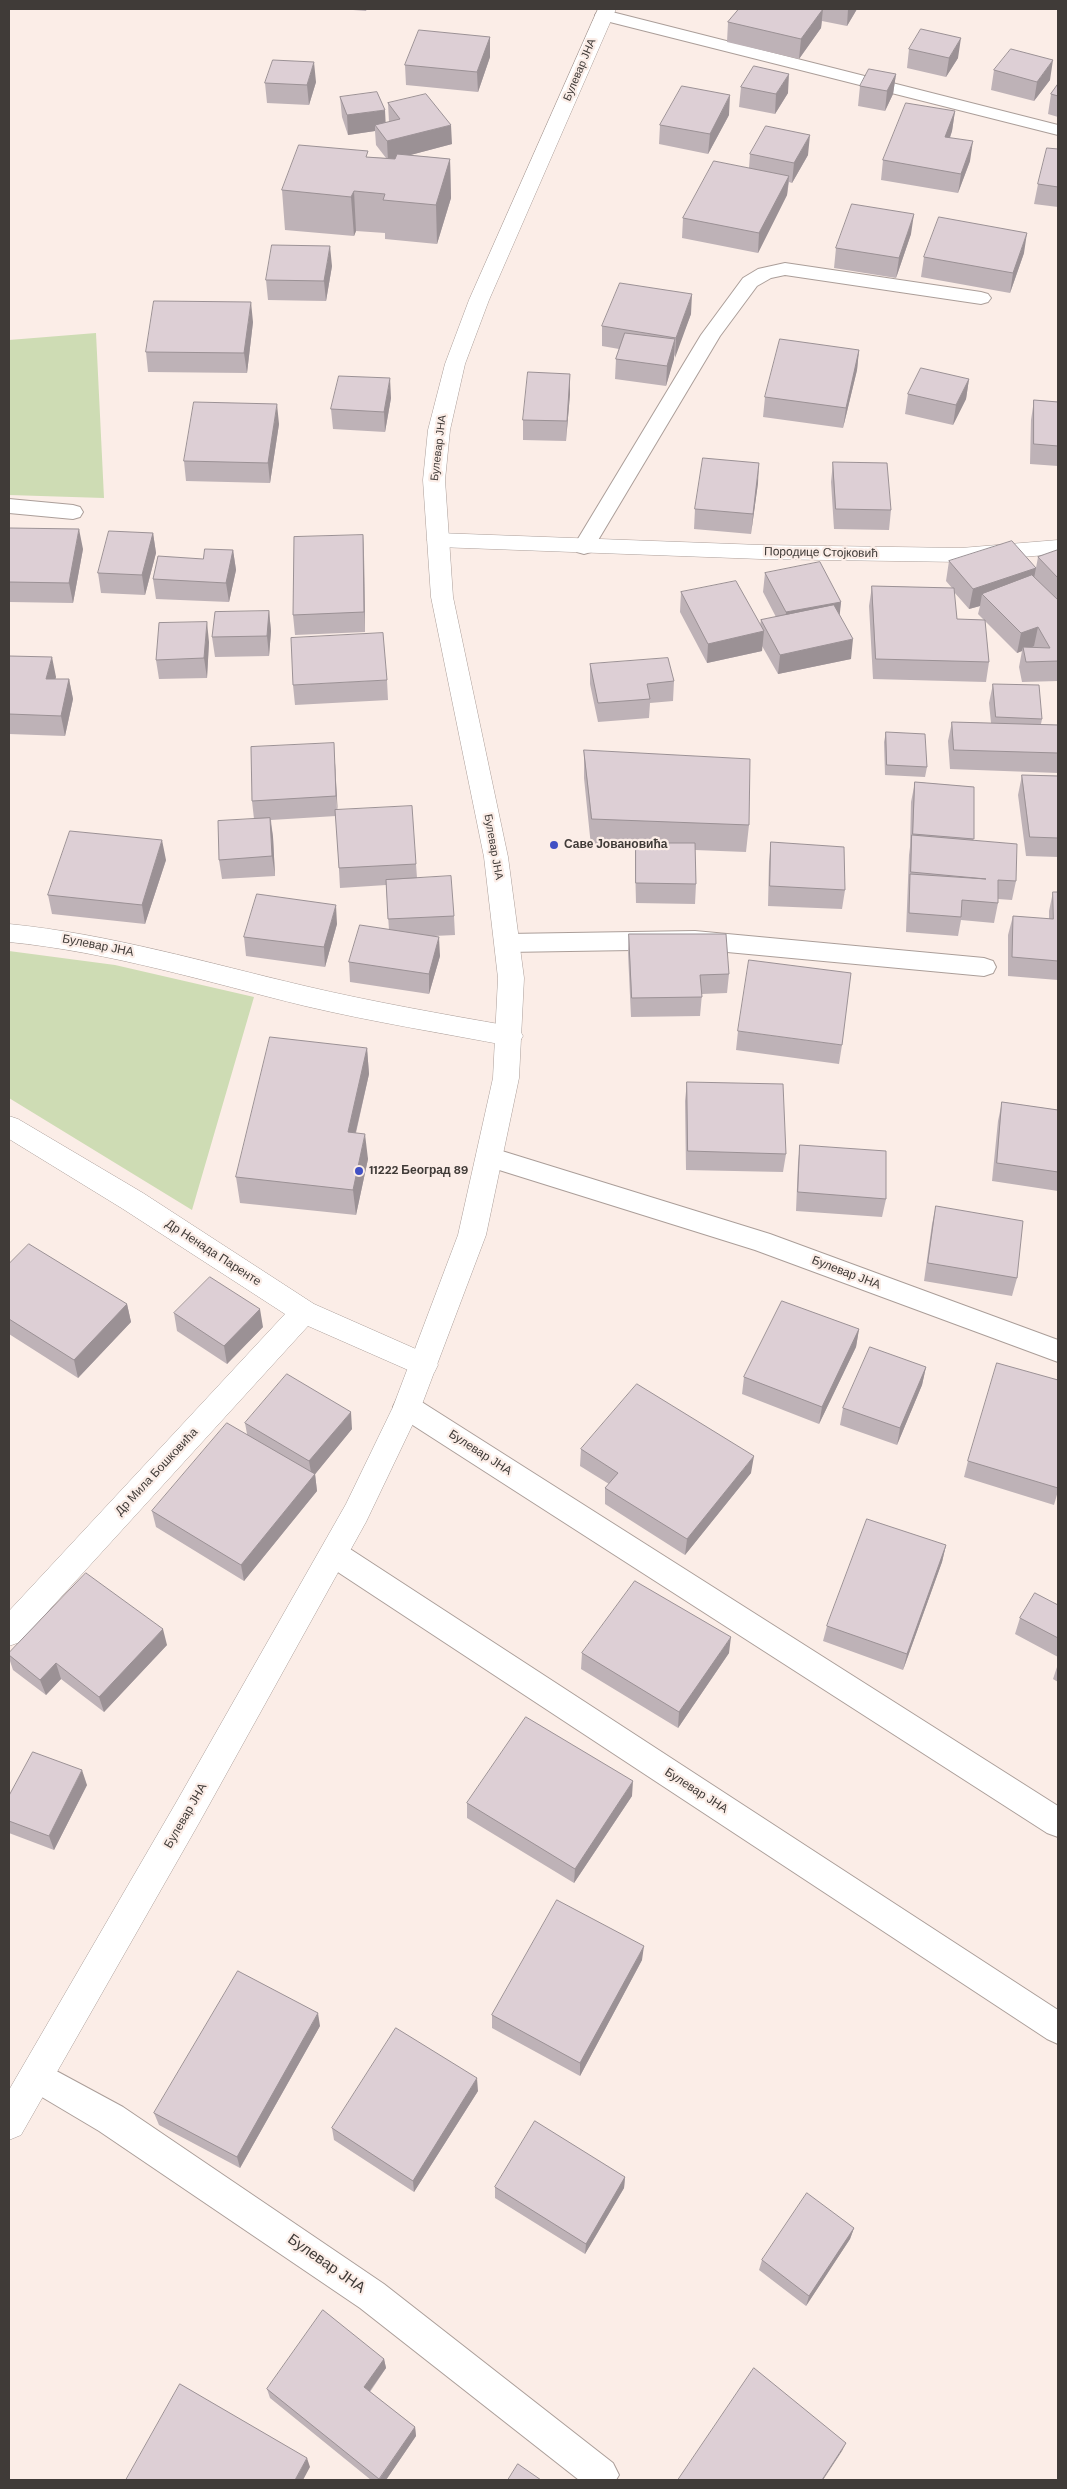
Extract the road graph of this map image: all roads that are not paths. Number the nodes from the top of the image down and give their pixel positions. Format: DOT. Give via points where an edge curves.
graph roads {
  1 [pos="605,12"];
  2 [pos="1058,130"];
  3 [pos="980,298"];
  4 [pos="9,506"];
  5 [pos="73,512"];
  6 [pos="438,540"];
  7 [pos="584,546"];
  8 [pos="1058,547"];
  9 [pos="9,933"];
  10 [pos="507,943"];
  11 [pos="984,967"];
  12 [pos="510,1036"];
  13 [pos="9,1126"];
  14 [pos="489,1157"];
  15 [pos="304,1312"];
  16 [pos="1058,1351"];
  17 [pos="424,1365"];
  18 [pos="407,1407"];
  19 [pos="334,1554"];
  20 [pos="9,1632"];
  21 [pos="1058,1823"];
  22 [pos="1058,2028"];
  23 [pos="36,2076"];
  24 [pos="9,2123"];
  25 [pos="600,2475"];
  1 -- 2 [label="lane"];
  1 -- 6 [label="main road, Булевар ЈНА" via="479,300 455,364 438,438 434,480"];
  3 -- 7 [label="lane" via="785,269 765,273 750,282 711,335"];
  4 -- 5 [label="lane"];
  6 -- 7 [label="main road, Породице Стојковић"];
  6 -- 10 [label="main road, Булевар ЈНА" via="442,597 496,857"];
  7 -- 8 [label="main road, Породице Стојковић" via="961,555"];
  9 -- 12 [label="main road, Булевар ЈНА" via="80,942 305,996"];
  10 -- 11 [label="lane" via="695,940"];
  10 -- 12 [label="main road, Булевар ЈНА" via="511,978"];
  12 -- 14 [label="main road, Булевар ЈНА" via="506,1078"];
  13 -- 15 [label="main road, Др Ненада Паренте" via="133,1201"];
  14 -- 16 [label="lane, Булевар ЈНА" via="761,1241"];
  14 -- 17 [label="main road, Булевар ЈНА" via="472,1235"];
  15 -- 17 [label="main road, Др Ненада Паренте"];
  15 -- 20 [label="main road, Др Мила Бошковића"];
  17 -- 18 [label="main road, Булевар ЈНА"];
  18 -- 19 [label="main road, Булевар ЈНА"];
  18 -- 21 [label="lane, Булевар ЈНА"];
  19 -- 22 [label="lane, Булевар ЈНА"];
  19 -- 23 [label="main road, Булевар ЈНА"];
  23 -- 24 [label="main road, Булевар ЈНА"];
  23 -- 25 [label="lane, Булевар ЈНА" via="111,2119 372,2296"];
}
